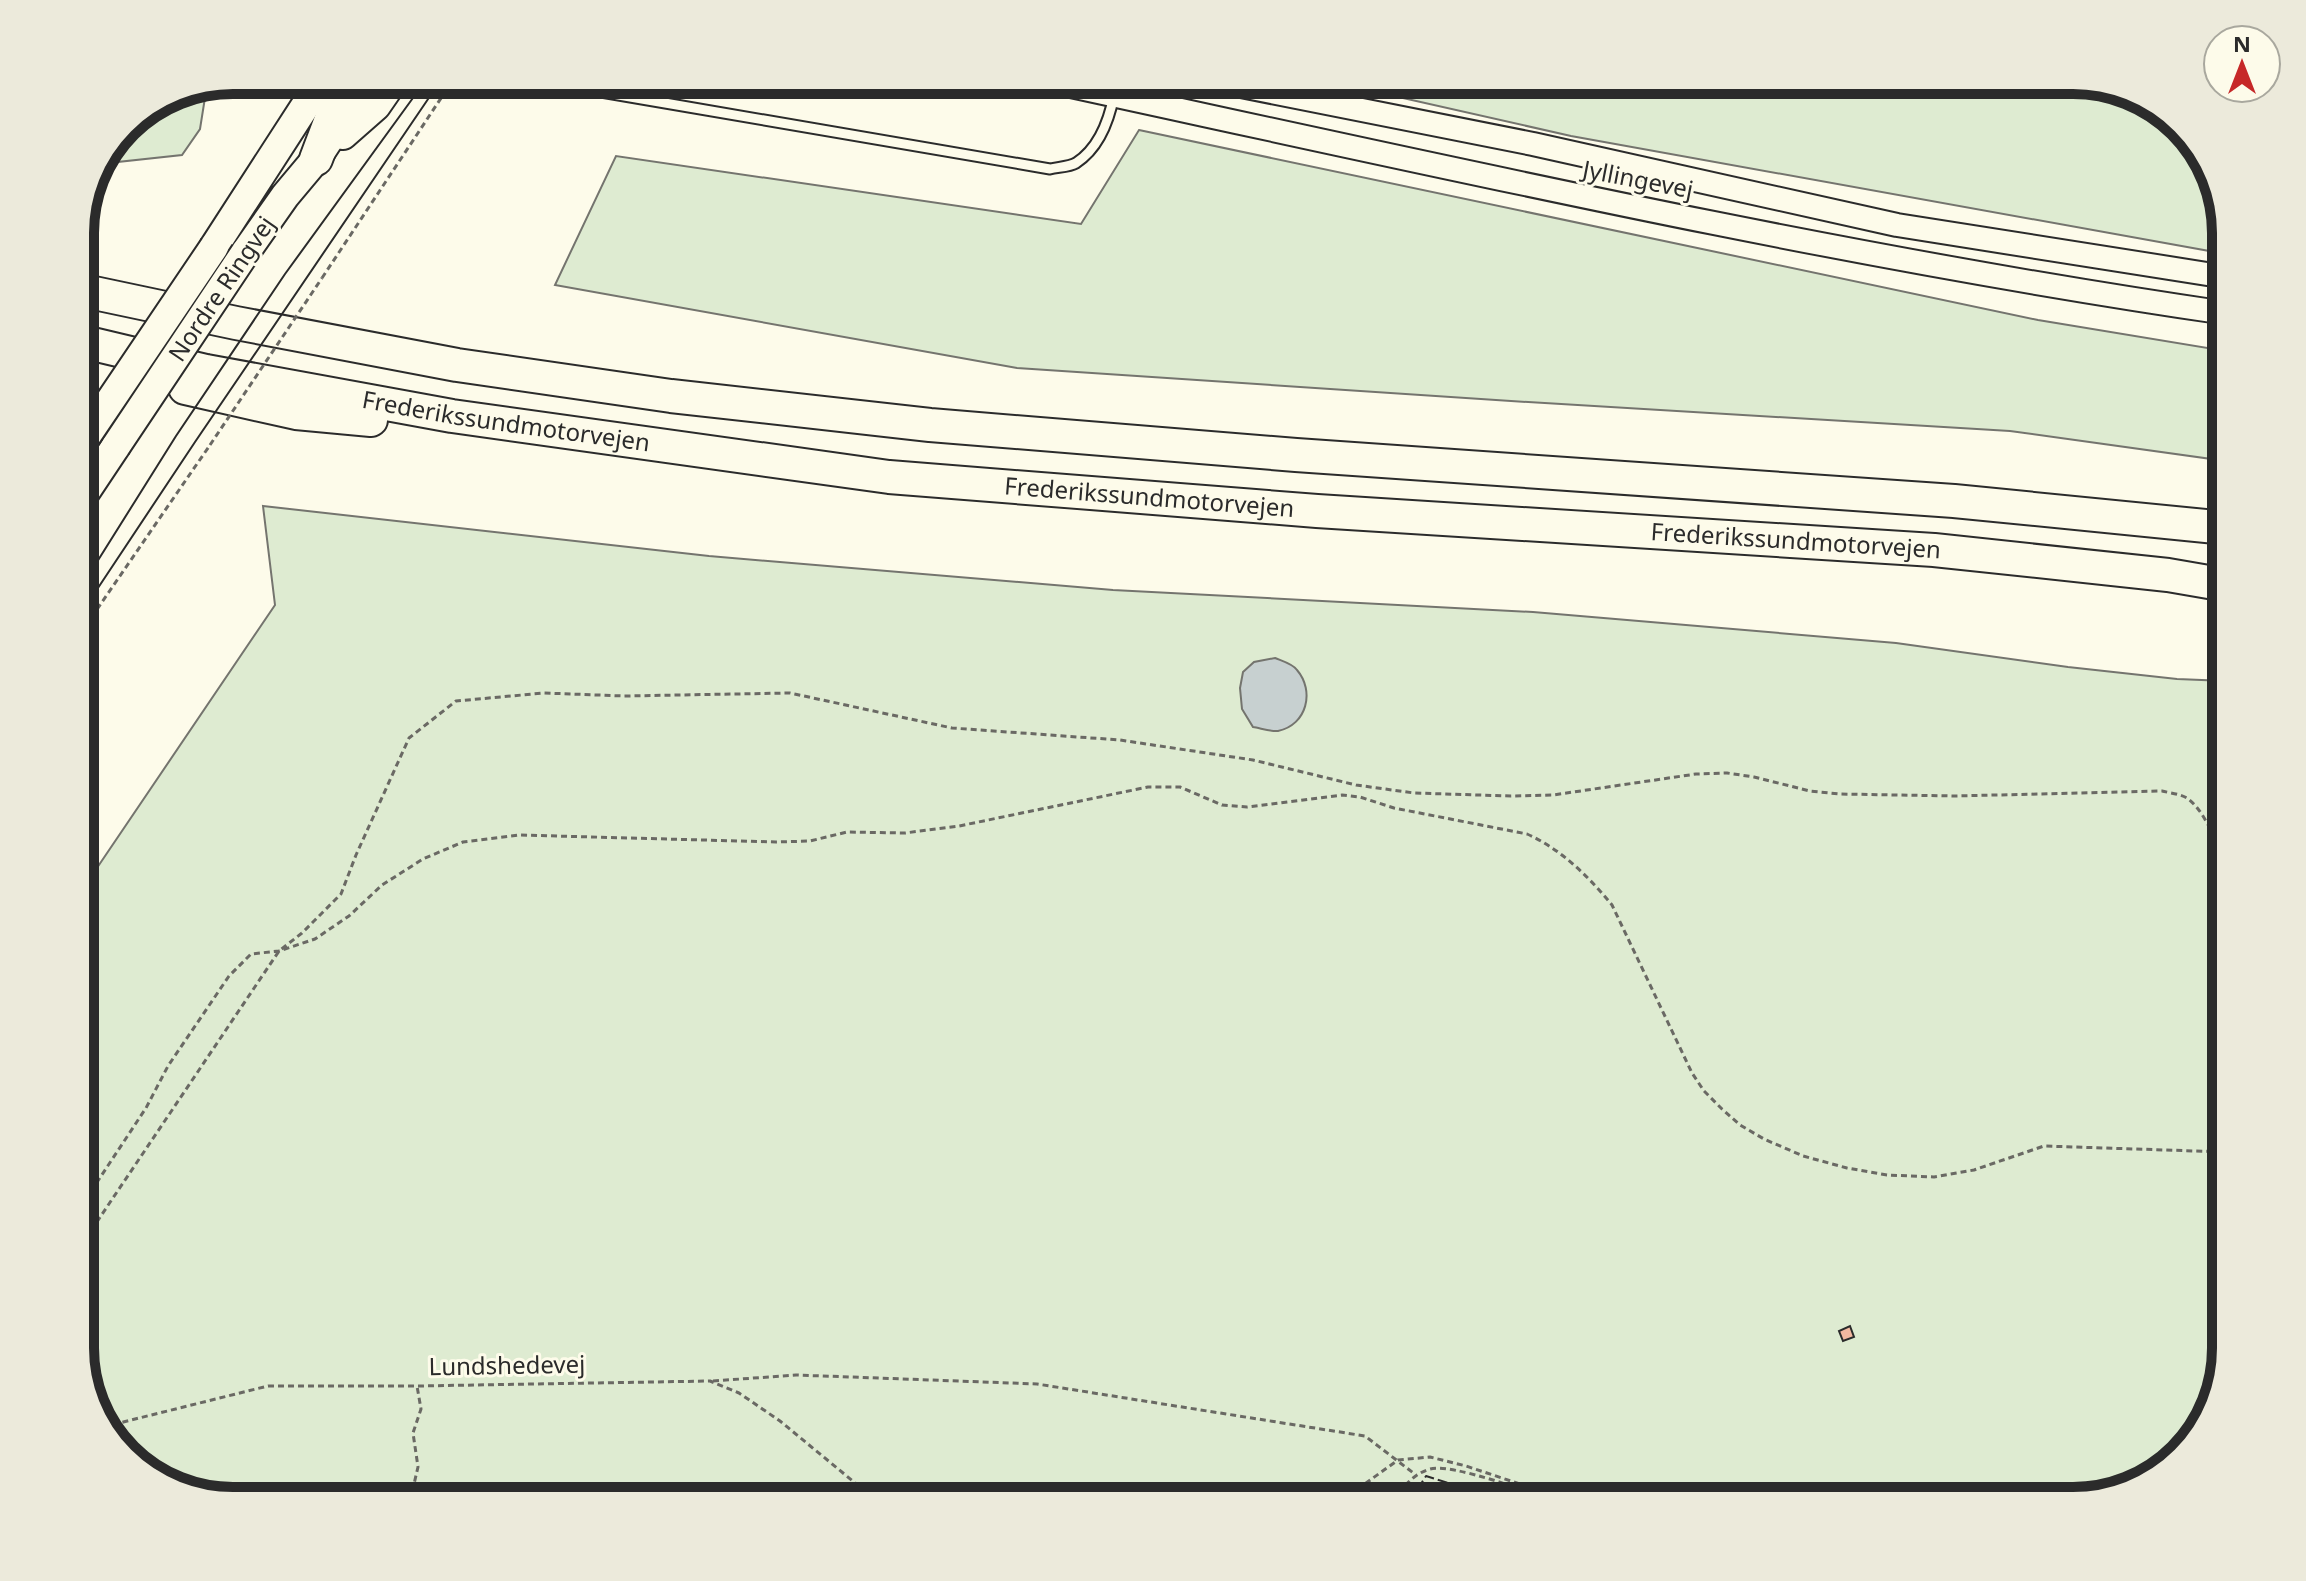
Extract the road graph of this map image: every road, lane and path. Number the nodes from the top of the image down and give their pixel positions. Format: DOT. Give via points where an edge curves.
graph roads {
  1 [pos="313,94"];
  2 [pos="343,94"];
  3 [pos="359,94"];
  4 [pos="384,94"];
  5 [pos="444,94"];
  6 [pos="612,94"];
  7 [pos="1109,94"];
  8 [pos="1281,94"];
  9 [pos="1114,95"];
  10 [pos="316,159"];
  11 [pos="2212,275"];
  12 [pos="94,293"];
  13 [pos="2212,311"];
  14 [pos="94,344"];
  15 [pos="94,367"];
  16 [pos="452,416"];
  17 [pos="94,426"];
  18 [pos="94,479"];
  19 [pos="2212,527"];
  20 [pos="2212,583"];
  21 [pos="94,614"];
  22 [pos="2212,834"];
  23 [pos="279,951"];
  24 [pos="2212,1152"];
  25 [pos="94,1187"];
  26 [pos="94,1226"];
  27 [pos="710,1381"];
  28 [pos="417,1386"];
  29 [pos="117,1424"];
  30 [pos="1398,1460"];
  31 [pos="1416,1475"];
  32 [pos="413,1487"];
  33 [pos="860,1487"];
  34 [pos="1360,1487"];
  35 [pos="1403,1487"];
  36 [pos="1511,1487"];
  37 [pos="1529,1487"];
  1 -- 17 [label="main road, Nordre Ringvej, bridge"];
  2 -- 10 [label="highway"];
  3 -- 10 [label="main road, Nordre Ringvej"];
  4 -- 10 [label="main road"];
  5 -- 21 [label="path, bridge"];
  6 -- 9 [label="lane" via="1050,169 1074,165 1096,145"];
  7 -- 9 [label="street, Jyllingevej"];
  8 -- 11 [label="street, Jyllingevej" via="1897,225"];
  9 -- 13 [label="street, Jyllingevej" via="1979,274"];
  10 -- 18 [label="main road, Nordre Ringvej, bridge" via="245,253"];
  12 -- 19 [label="highway, Frederikssundmotorvejen" via="457,365 732,403 960,428 1954,501"];
  14 -- 16 [label="highway, Frederikssundmotorvejen" via="206,371"];
  15 -- 16 [label="highway" via="296,413 387,421"];
  16 -- 20 [label="highway, Frederikssundmotorvejen" via="889,477 1317,511 1934,550"];
  22 -- 23 [label="path" via="2185,796 2162,791 1840,794 1727,773 1553,795 1414,793 1120,740 952,728 790,693 544,693 456,701 409,738 341,894"];
  23 -- 24 [label="path" via="315,939 382,885 463,842 519,835 810,841 847,832 905,833 959,826 1148,787 1180,787 1222,805 1247,807 1342,795 1544,841 1612,905 1704,1091 1740,1125 1803,1156 1873,1173 1934,1177 1974,1170 2044,1146"];
  23 -- 25 [label="path" via="251,954 229,976"];
  23 -- 26 [label="path"];
  27 -- 28 [label="path, Lundshedevej"];
  27 -- 30 [label="path" via="796,1375 1037,1384 1365,1436"];
  27 -- 33 [label="path, Lundshedevej" via="780,1421"];
  28 -- 29 [label="path, Lundshedevej" via="268,1386"];
  28 -- 32 [label="path" via="421,1409 413,1433 418,1467"];
  30 -- 31 [label="path"];
  30 -- 34 [label="path"];
  30 -- 37 [label="path" via="1430,1457"];
  31 -- 35 [label="path"];
  31 -- 36 [label="path" via="1433,1468 1456,1470"];
}
